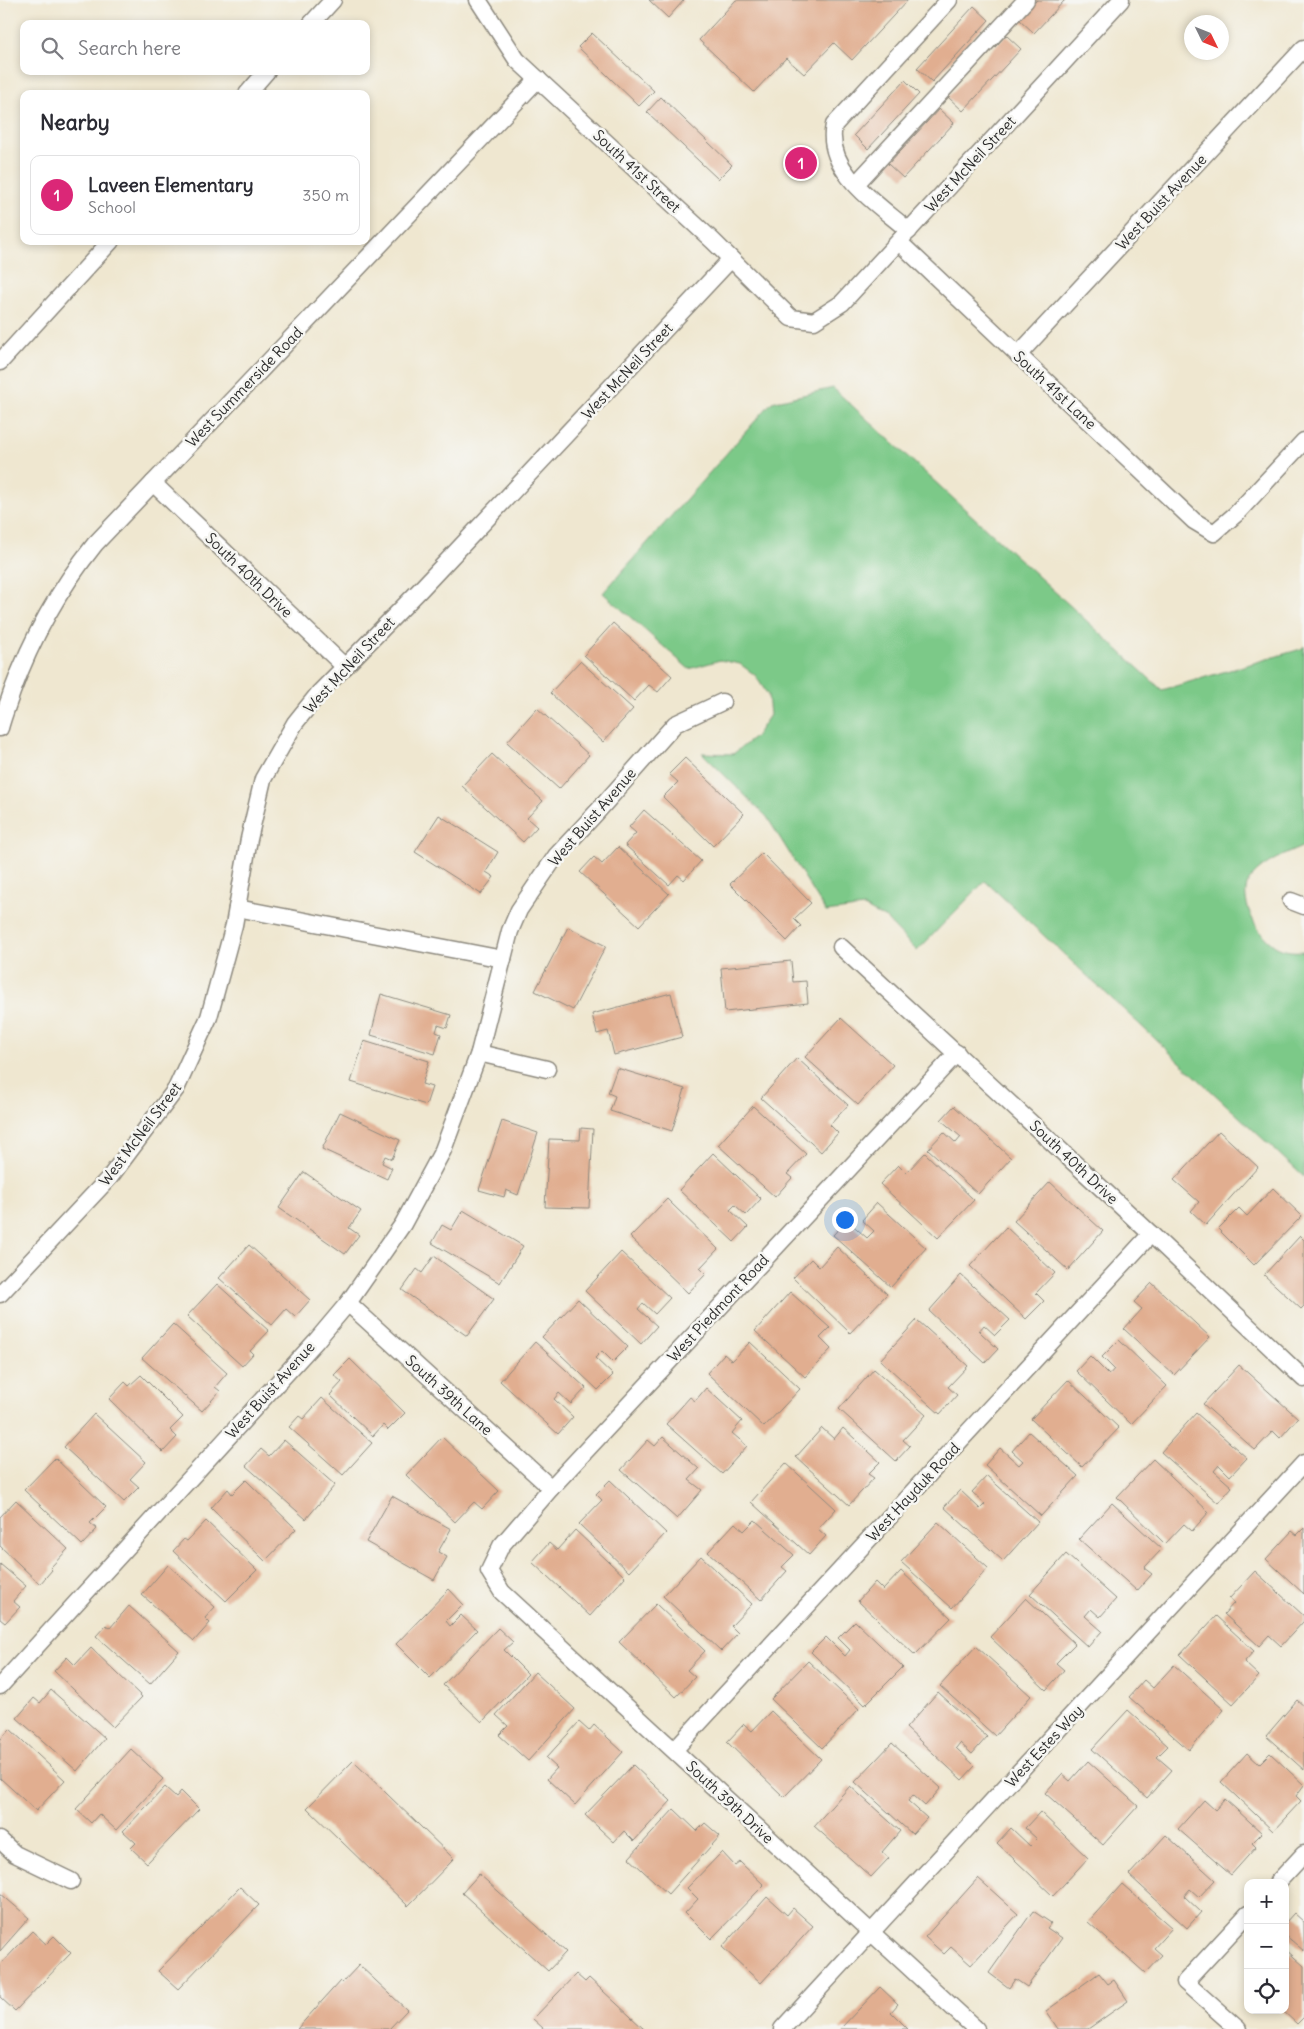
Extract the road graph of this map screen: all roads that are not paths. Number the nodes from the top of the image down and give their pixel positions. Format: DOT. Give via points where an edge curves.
graph roads {
  1 [pos="333,0"];
  2 [pos="478,0"];
  3 [pos="949,0"];
  4 [pos="1026,0"];
  5 [pos="1121,0"];
  6 [pos="315,20"];
  7 [pos="1304,48"];
  8 [pos="264,75"];
  9 [pos="538,79"];
  10 [pos="250,90"];
  11 [pos="856,184"];
  12 [pos="904,236"];
  13 [pos="107,245"];
  14 [pos="731,260"];
  15 [pos="814,321"];
  16 [pos="1018,355"];
  17 [pos="0,362"];
  18 [pos="1304,441"];
  19 [pos="153,483"];
  20 [pos="345,667"];
  21 [pos="722,702"];
  22 [pos="0,728"];
  23 [pos="237,908"];
  24 [pos="841,947"];
  25 [pos="503,960"];
  26 [pos="479,1053"];
  27 [pos="957,1053"];
  28 [pos="547,1069"];
  29 [pos="1151,1234"];
  30 [pos="0,1294"];
  31 [pos="348,1303"];
  32 [pos="1304,1379"];
  33 [pos="1304,1463"];
  34 [pos="550,1488"];
  35 [pos="489,1570"];
  36 [pos="0,1686"];
  37 [pos="674,1749"];
  38 [pos="0,1840"];
  39 [pos="1304,1854"];
  40 [pos="1281,1879"];
  41 [pos="71,1880"];
  42 [pos="1244,1918"];
  43 [pos="872,1934"];
  44 [pos="782,2029"];
  45 [pos="976,2029"];
  46 [pos="1238,2029"];
  1 -- 6 [label="street"];
  2 -- 9 [label="street, South 41st Street" via="517,60"];
  3 -- 11 [label="street, South 41st Lane" via="834,125 831,138 838,162"];
  4 -- 11 [label="street"];
  5 -- 12 [label="street, West McNeil Street"];
  7 -- 16 [label="street, West Buist Avenue"];
  8 -- 10 [label="street"];
  9 -- 14 [label="street, South 41st Street"];
  9 -- 19 [label="street, West Summerside Road"];
  11 -- 12 [label="street, South 41st Lane"];
  12 -- 15 [label="street, West McNeil Street" via="842,303"];
  12 -- 16 [label="street, South 41st Lane"];
  13 -- 17 [label="street"];
  14 -- 15 [label="street, South 41st Street" via="792,318"];
  14 -- 20 [label="street, West McNeil Street"];
  16 -- 18 [label="street, South 41st Lane" via="1194,521 1214,534"];
  19 -- 20 [label="street, South 40th Drive"];
  19 -- 22 [label="street, West Summerside Road" via="95,544 46,614 24,660"];
  20 -- 23 [label="street, West McNeil Street" via="295,723 264,779"];
  21 -- 25 [label="street, West Buist Avenue" via="674,724 556,856 519,910"];
  23 -- 25 [label="street"];
  23 -- 30 [label="street, West McNeil Street" via="210,1017 176,1089 110,1178"];
  24 -- 27 [label="street, South 40th Drive"];
  25 -- 26 [label="street, West Buist Avenue"];
  26 -- 28 [label="street"];
  26 -- 31 [label="street, West Buist Avenue" via="443,1150 403,1224"];
  27 -- 29 [label="street, South 40th Drive"];
  27 -- 34 [label="street, West Piedmont Road"];
  29 -- 32 [label="street, South 40th Drive"];
  29 -- 37 [label="street, West Hayduk Road"];
  31 -- 34 [label="street, South 39th Lane"];
  31 -- 36 [label="street, West Buist Avenue"];
  33 -- 43 [label="street, West Estes Way"];
  34 -- 35 [label="street, West Piedmont Road" via="501,1546"];
  35 -- 37 [label="street, South 39th Drive" via="502,1592"];
  37 -- 43 [label="street, South 39th Drive"];
  38 -- 41 [label="street" via="15,1854"];
  39 -- 40 [label="street"];
  42 -- 46 [label="street" via="1185,1982"];
  43 -- 44 [label="street, West Estes Way"];
  43 -- 45 [label="street, South 39th Drive"];
}
